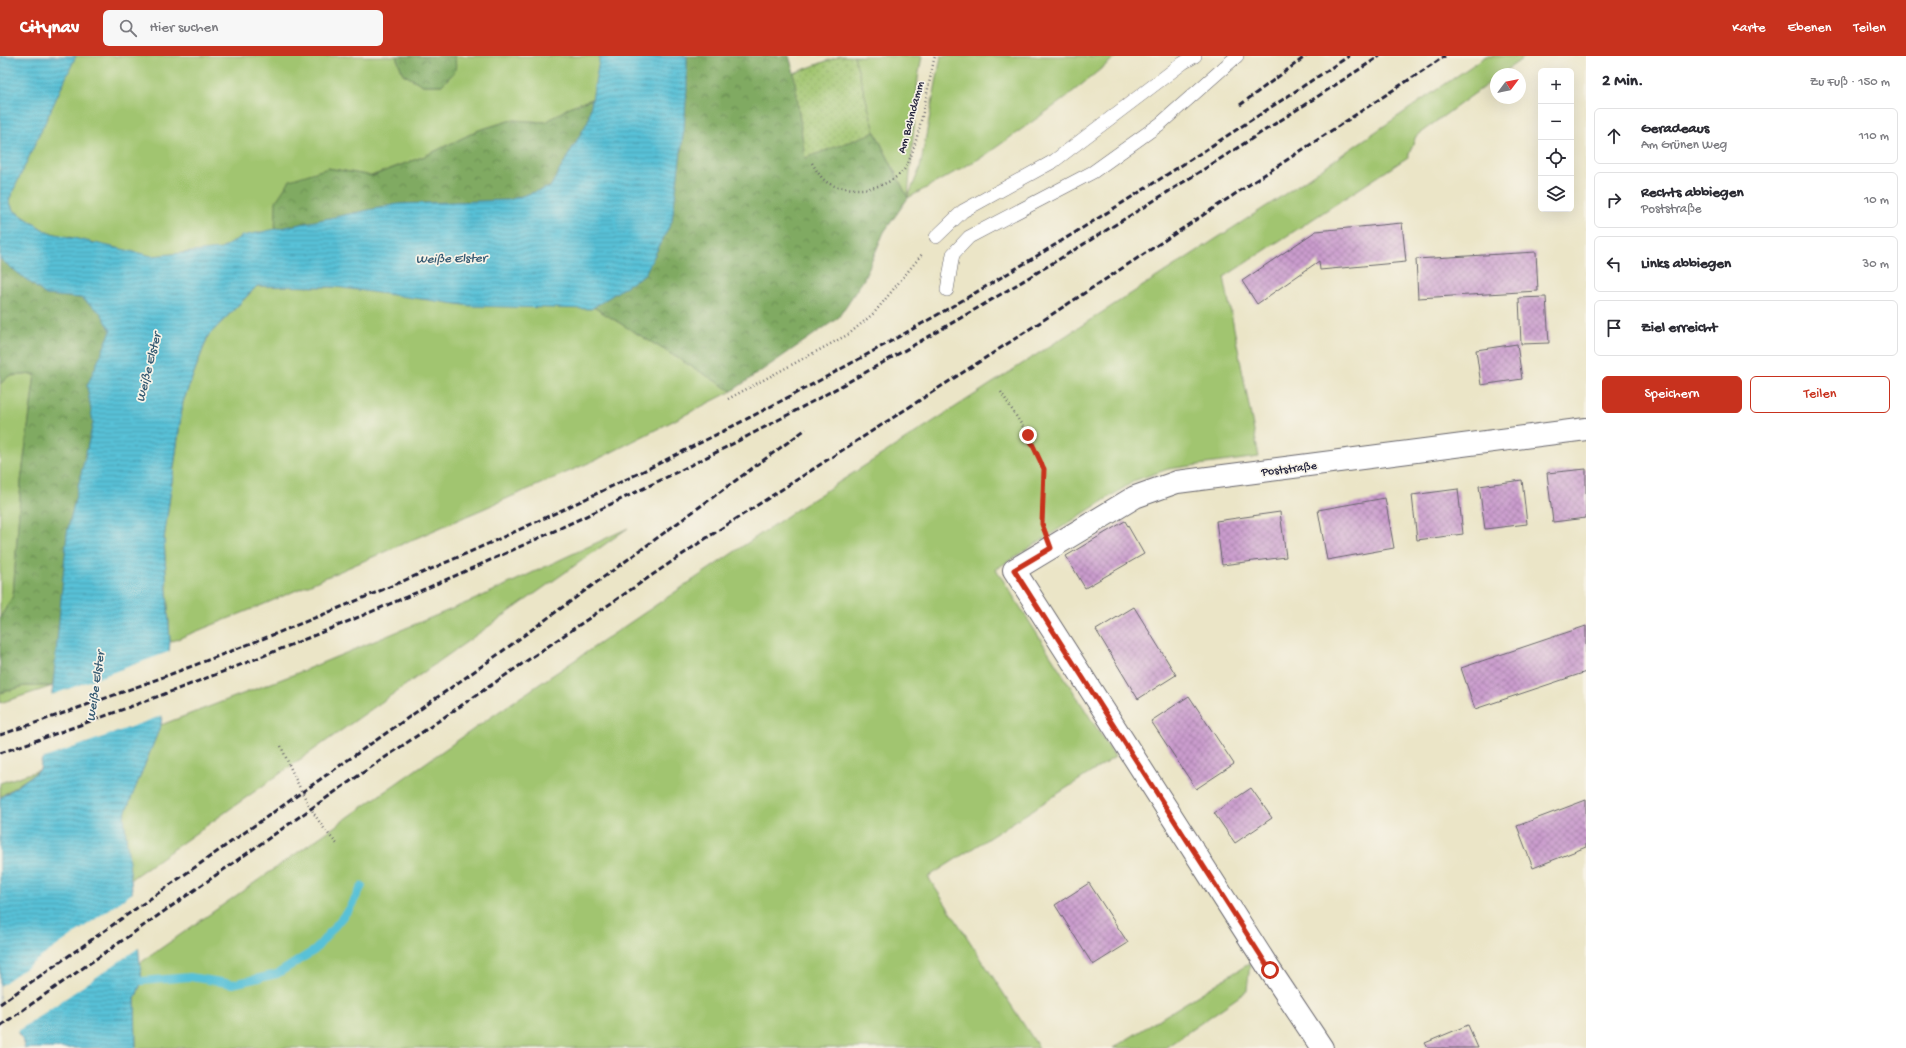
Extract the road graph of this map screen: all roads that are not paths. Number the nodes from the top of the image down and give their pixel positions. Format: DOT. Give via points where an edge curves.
graph roads {
  1 [pos="1195,56"];
  2 [pos="1237,56"];
  3 [pos="936,237"];
  4 [pos="947,290"];
  5 [pos="1586,429"];
  6 [pos="1322,1048"];
  1 -- 3 [label="lane" via="1054,161 963,211"];
  2 -- 4 [label="lane" via="1160,124 1093,172 969,237 953,254"];
  5 -- 6 [label="street, Poststraße" via="1177,482 1135,497 1014,570"];
}
